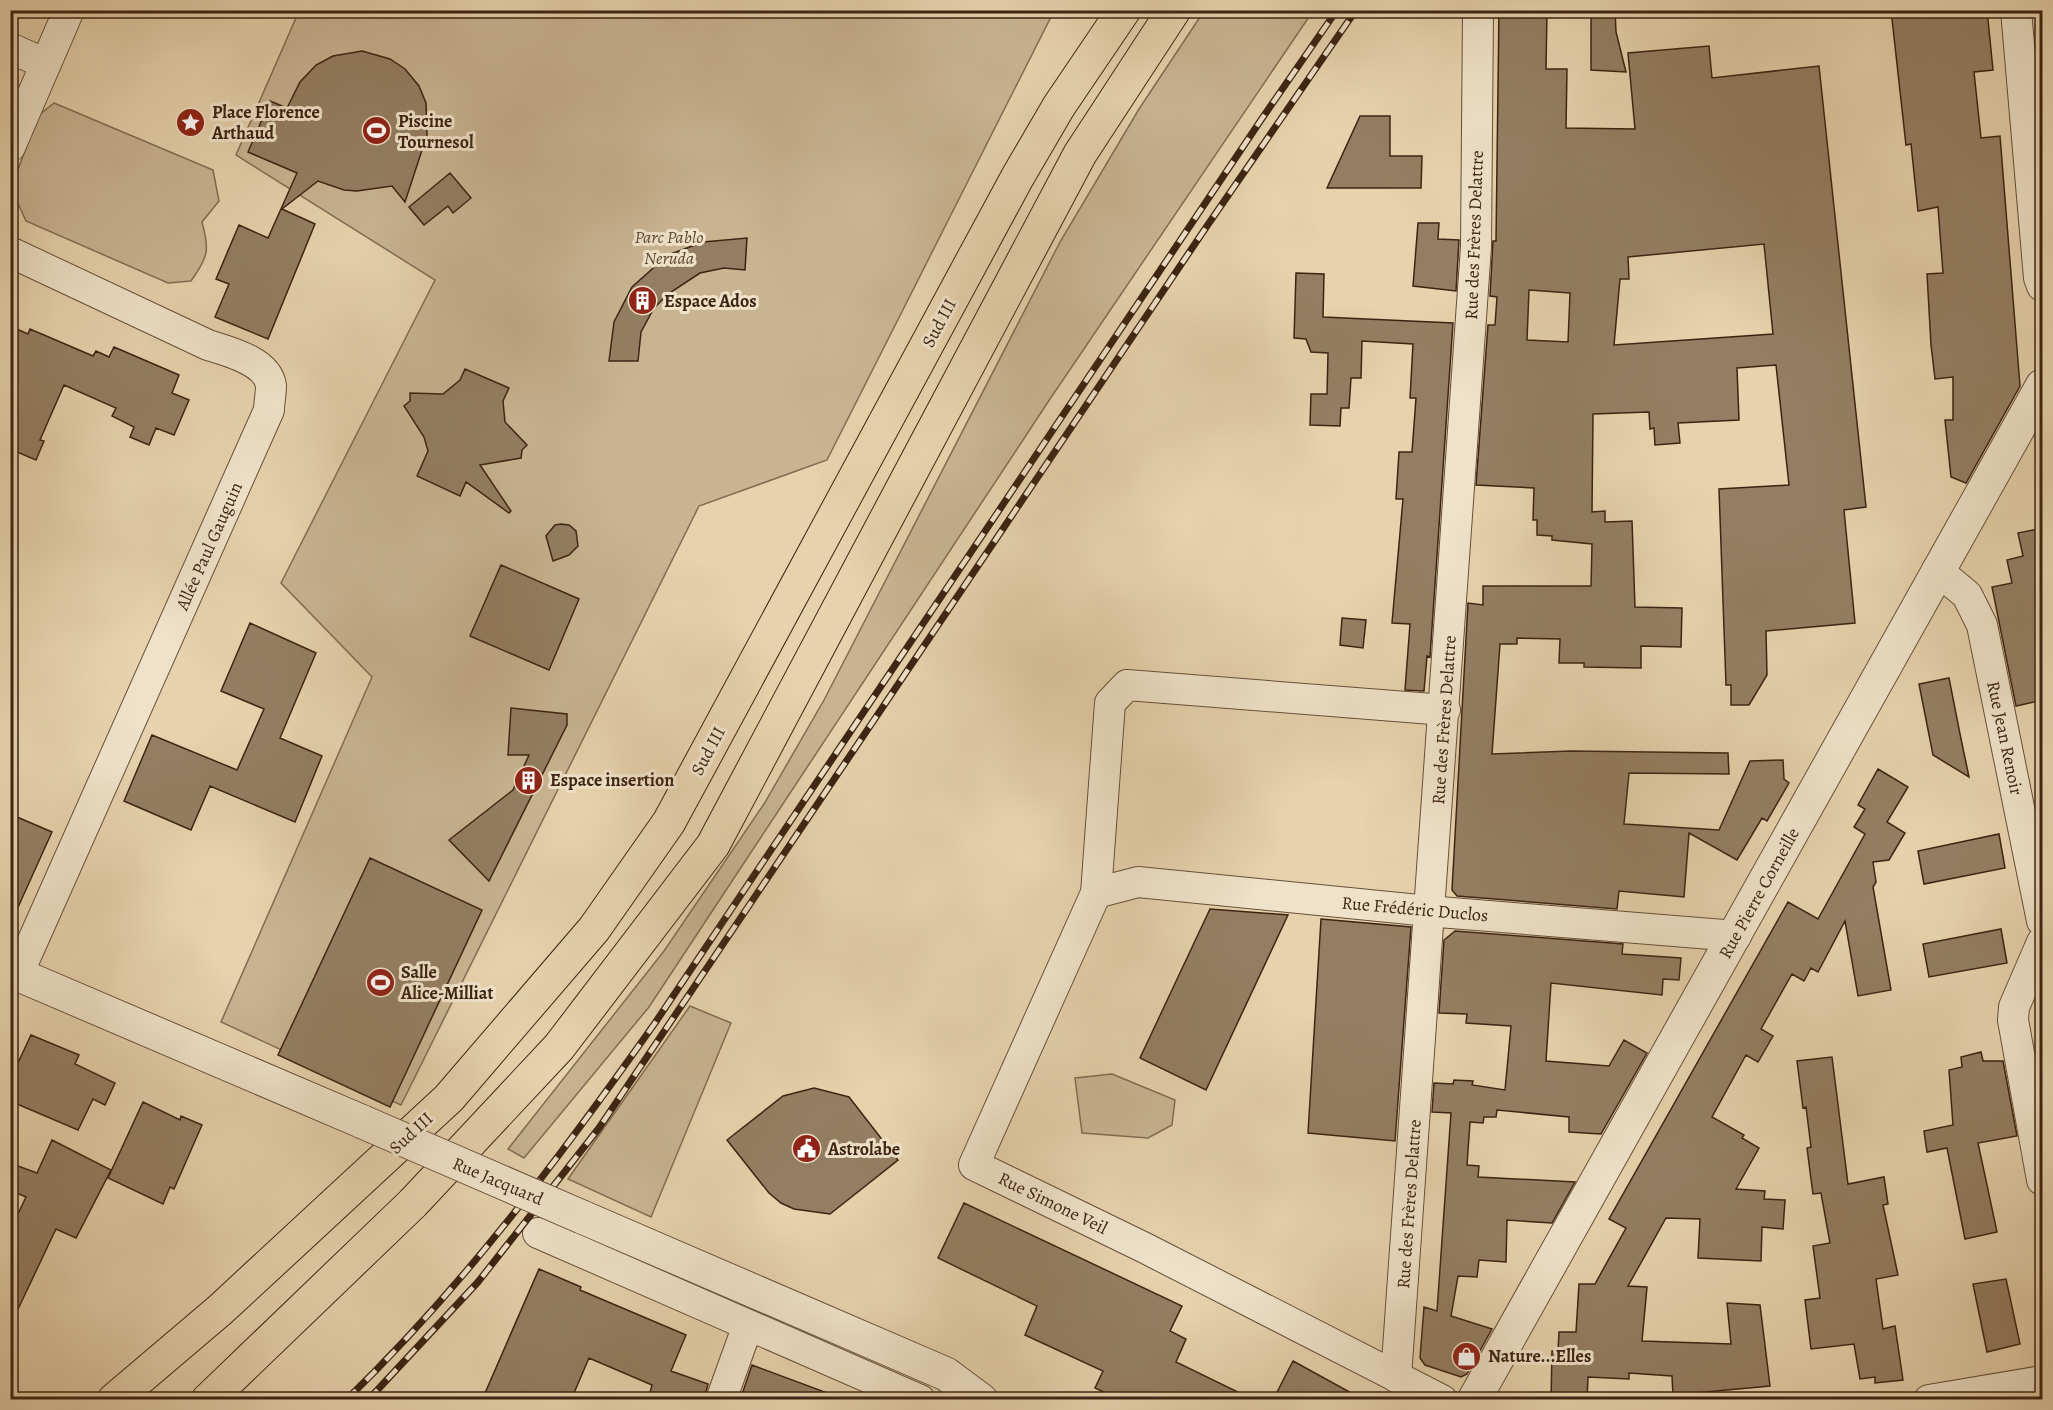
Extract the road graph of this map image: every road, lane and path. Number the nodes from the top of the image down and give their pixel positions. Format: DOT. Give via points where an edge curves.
graph roads {
  1 [pos="69,10"];
  2 [pos="1097,10"];
  3 [pos="1124,10"];
  4 [pos="1174,10"];
  5 [pos="1478,10"];
  6 [pos="2016,10"];
  7 [pos="10,48"];
  8 [pos="46,64"];
  9 [pos="10,147"];
  10 [pos="979,251"];
  11 [pos="10,252"];
  12 [pos="2043,286"];
  13 [pos="2043,386"];
  14 [pos="1937,570"];
  15 [pos="1445,710"];
  16 [pos="1096,893"];
  17 [pos="1431,911"];
  18 [pos="2043,921"];
  19 [pos="1736,936"];
  20 [pos="2043,942"];
  21 [pos="14,973"];
  22 [pos="2043,1180"];
  23 [pos="538,1233"];
  24 [pos="748,1325"];
  25 [pos="1396,1377"];
  26 [pos="2043,1381"];
  27 [pos="114,1400"];
  28 [pos="208,1400"];
  29 [pos="721,1400"];
  30 [pos="920,1400"];
  31 [pos="981,1400"];
  32 [pos="1442,1400"];
  33 [pos="1474,1400"];
  34 [pos="1929,1400"];
  1 -- 8 [label="street"];
  2 -- 10 [label="highway" via="1046,97 1008,173"];
  3 -- 10 [label="highway, Sud III" via="1059,106"];
  4 -- 28 [label="highway" via="1080,154 713,845 559,1047 413,1203"];
  5 -- 15 [label="street, Rue des Frères Delattre" via="1476,247"];
  6 -- 12 [label="street" via="2039,278"];
  7 -- 8 [label="street"];
  8 -- 9 [label="street"];
  10 -- 27 [label="highway, Sud III" via="669,822 594,929 449,1098 220,1310"];
  11 -- 21 [label="street, Allée Paul Gauguin" via="208,345 243,357 262,370 271,384 269,410"];
  13 -- 14 [label="street, Rue Pierre Corneille"];
  14 -- 18 [label="street, Rue Jean Renoir" via="1966,596 1982,625"];
  14 -- 19 [label="street, Rue Pierre Corneille"];
  15 -- 16 [label="street" via="1127,686 1110,703"];
  15 -- 17 [label="street, Rue des Frères Delattre"];
  16 -- 17 [label="street, Rue Frédéric Duclos" via="1138,882"];
  16 -- 25 [label="street, Rue Simone Veil" via="974,1165"];
  17 -- 19 [label="street, Rue Frédéric Duclos"];
  17 -- 25 [label="street, Rue des Frères Delattre"];
  19 -- 33 [label="street, Rue Pierre Corneille"];
  20 -- 22 [label="street" via="2014,1007 2013,1020"];
  21 -- 31 [label="street, Rue Jacquard, bridge" via="946,1374"];
  23 -- 24 [label="street"];
  24 -- 29 [label="street"];
  24 -- 30 [label="street"];
  25 -- 32 [label="street"];
  26 -- 34 [label="street"];
}
